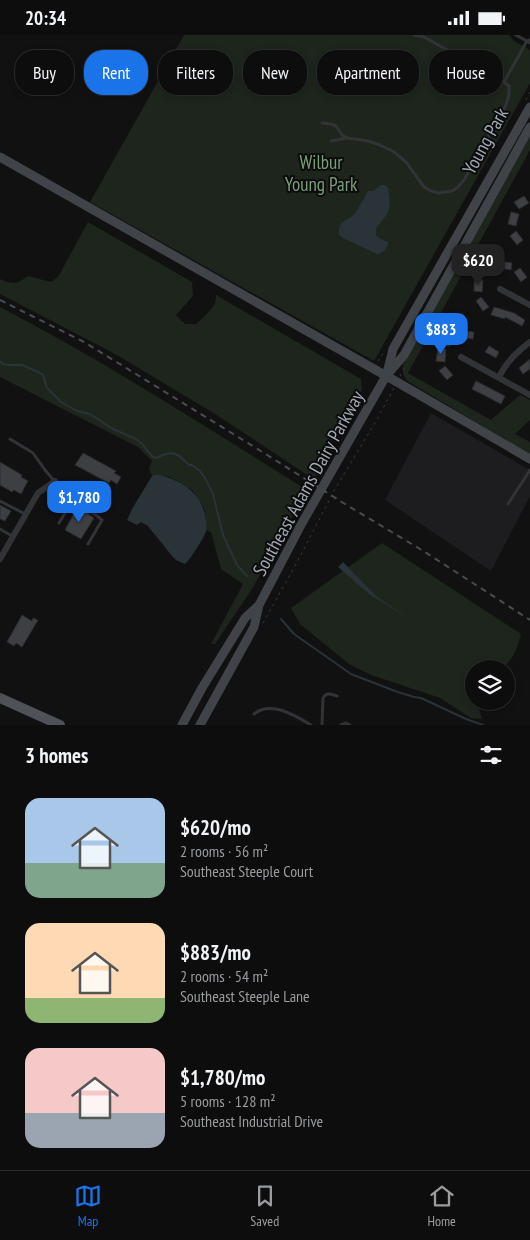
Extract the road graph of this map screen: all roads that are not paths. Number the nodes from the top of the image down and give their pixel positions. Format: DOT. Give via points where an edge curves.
graph roads {
  1 [pos="414,35"];
  2 [pos="516,35"];
  3 [pos="529,42"];
  4 [pos="504,82"];
  5 [pos="530,107"];
  6 [pos="322,123"];
  7 [pos="530,127"];
  8 [pos="348,138"];
  9 [pos="332,141"];
  10 [pos="0,157"];
  11 [pos="500,289"];
  12 [pos="530,305"];
  13 [pos="530,342"];
  14 [pos="461,357"];
  15 [pos="386,377"];
  16 [pos="499,377"];
  17 [pos="530,395"];
  18 [pos="10,439"];
  19 [pos="530,459"];
  20 [pos="530,470"];
  21 [pos="55,481"];
  22 [pos="67,496"];
  23 [pos="0,501"];
  24 [pos="508,504"];
  25 [pos="25,514"];
  26 [pos="60,523"];
  27 [pos="0,529"];
  28 [pos="13,536"];
  29 [pos="88,544"];
  30 [pos="0,559"];
  31 [pos="259,605"];
  32 [pos="338,696"];
  33 [pos="0,699"];
  34 [pos="254,714"];
  35 [pos="60,725"];
  36 [pos="182,725"];
  37 [pos="200,725"];
  38 [pos="311,725"];
  39 [pos="322,725"];
  40 [pos="341,725"];
  41 [pos="350,725"];
  1 -- 4 [label="lane, Young Park" via="424,37"];
  2 -- 3 [label="lane"];
  3 -- 4 [label="lane, Young Park"];
  4 -- 8 [label="lane, Young Park" via="509,94 506,105 464,180 452,191 431,191 394,152 368,141"];
  5 -- 15 [label="main road, Southeast Adams Dairy Parkway" via="394,349"];
  6 -- 8 [label="lane, Young Park" via="336,126"];
  7 -- 15 [label="main road, Southeast Adams Dairy Parkway" via="404,355"];
  8 -- 9 [label="lane"];
  10 -- 15 [label="main road"];
  11 -- 12 [label="street"];
  13 -- 16 [label="street" via="515,353"];
  14 -- 16 [label="street"];
  15 -- 19 [label="main road"];
  15 -- 31 [label="main road, Southeast Adams Dairy Parkway"];
  16 -- 17 [label="street"];
  18 -- 21 [label="lane" via="34,453"];
  20 -- 24 [label="lane"];
  21 -- 22 [label="lane"];
  21 -- 25 [label="street" via="38,493"];
  22 -- 26 [label="lane" via="68,508"];
  22 -- 29 [label="lane" via="102,520"];
  23 -- 25 [label="lane"];
  25 -- 28 [label="street"];
  27 -- 28 [label="lane"];
  28 -- 30 [label="street"];
  31 -- 36 [label="main road, Southeast Adams Dairy Parkway" via="245,618"];
  31 -- 37 [label="main road, Southeast Adams Dairy Parkway" via="254,627"];
  32 -- 39 [label="lane" via="326,694 323,698"];
  33 -- 35 [label="main road"];
  34 -- 38 [label="lane" via="269,708 280,710"];
  40 -- 41 [label="lane"];
}
